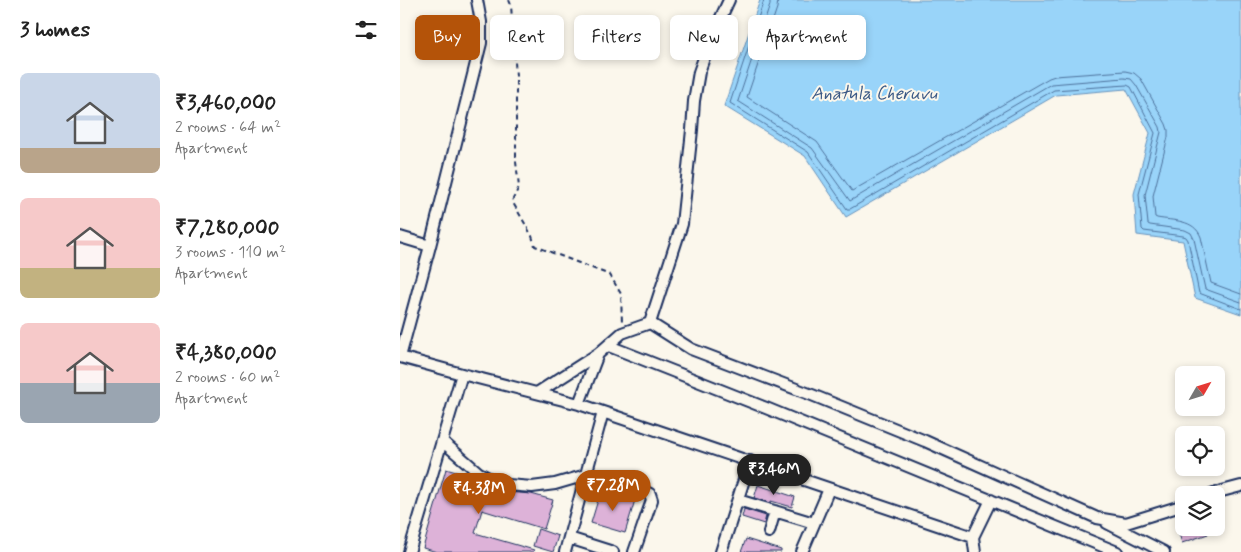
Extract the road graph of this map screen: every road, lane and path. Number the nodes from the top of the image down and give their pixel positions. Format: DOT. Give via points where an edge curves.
graph roads {
  1 [pos="477,0"];
  2 [pos="509,0"];
  3 [pos="729,0"];
  4 [pos="400,237"];
  5 [pos="430,246"];
  6 [pos="650,323"];
  7 [pos="622,333"];
  8 [pos="402,345"];
  9 [pos="609,346"];
  10 [pos="598,354"];
  11 [pos="400,357"];
  12 [pos="462,374"];
  13 [pos="537,393"];
  14 [pos="579,404"];
  15 [pos="603,412"];
  16 [pos="442,441"];
  17 [pos="750,461"];
  18 [pos="586,475"];
  19 [pos="1241,486"];
  20 [pos="829,489"];
  21 [pos="1225,490"];
  22 [pos="738,500"];
  23 [pos="991,500"];
  24 [pos="1175,508"];
  25 [pos="775,511"];
  26 [pos="1097,518"];
  27 [pos="814,523"];
  28 [pos="769,532"];
  29 [pos="973,537"];
  30 [pos="569,538"];
  31 [pos="409,552"];
  32 [pos="565,552"];
  33 [pos="613,552"];
  34 [pos="634,552"];
  35 [pos="721,552"];
  36 [pos="802,552"];
  37 [pos="975,552"];
  38 [pos="1117,552"];
  39 [pos="1164,552"];
  1 -- 5 [label="lane" via="481,43"];
  2 -- 7 [label="path" via="516,76 519,188 512,201 535,246 610,275 621,294"];
  3 -- 6 [label="lane" via="699,72 682,224"];
  4 -- 5 [label="lane"];
  5 -- 8 [label="lane"];
  6 -- 7 [label="lane"];
  6 -- 26 [label="lane" via="691,349 925,441"];
  7 -- 9 [label="lane"];
  8 -- 11 [label="lane"];
  9 -- 10 [label="lane"];
  9 -- 23 [label="lane"];
  10 -- 13 [label="lane"];
  10 -- 14 [label="lane"];
  11 -- 12 [label="lane"];
  12 -- 13 [label="lane"];
  12 -- 16 [label="lane"];
  13 -- 14 [label="lane"];
  14 -- 15 [label="lane"];
  15 -- 17 [label="lane"];
  15 -- 18 [label="lane"];
  16 -- 18 [label="lane" via="494,481 532,487"];
  16 -- 31 [label="lane"];
  17 -- 20 [label="lane"];
  17 -- 22 [label="lane"];
  18 -- 30 [label="lane"];
  18 -- 34 [label="lane" via="650,494 652,500"];
  19 -- 21 [label="lane"];
  20 -- 27 [label="lane"];
  20 -- 29 [label="lane"];
  22 -- 25 [label="lane"];
  22 -- 35 [label="lane"];
  23 -- 29 [label="lane"];
  23 -- 38 [label="lane"];
  24 -- 26 [label="lane" via="1126,523"];
  25 -- 27 [label="lane"];
  25 -- 28 [label="lane"];
  26 -- 39 [label="lane"];
  27 -- 36 [label="lane"];
  29 -- 37 [label="lane"];
  30 -- 32 [label="lane"];
  30 -- 33 [label="lane"];
}
